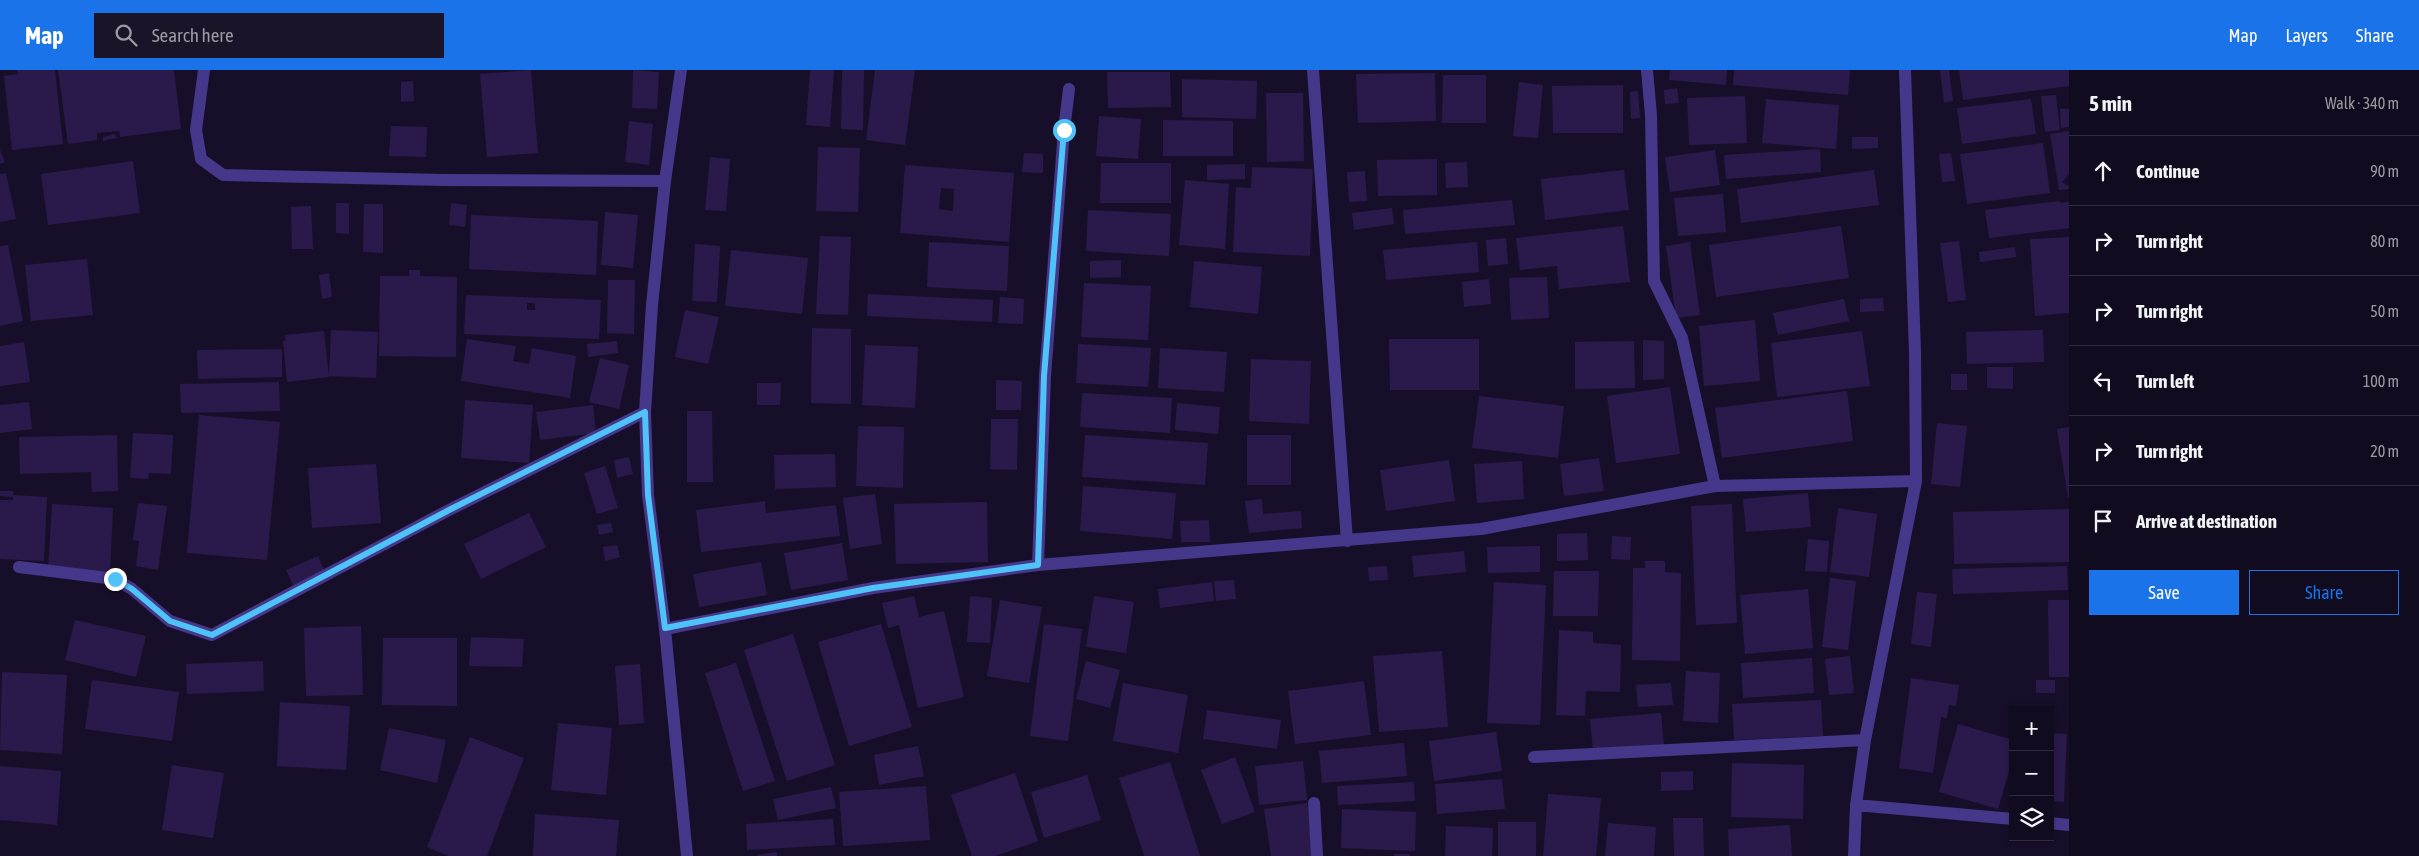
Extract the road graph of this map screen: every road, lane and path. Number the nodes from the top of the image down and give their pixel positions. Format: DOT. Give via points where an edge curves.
graph roads {
  1 [pos="204,70"];
  2 [pos="681,70"];
  3 [pos="1313,70"];
  4 [pos="1648,70"];
  5 [pos="1905,70"];
  6 [pos="1069,89"];
  7 [pos="665,181"];
  8 [pos="645,412"];
  9 [pos="1916,481"];
  10 [pos="1716,486"];
  11 [pos="1347,541"];
  12 [pos="1038,565"];
  13 [pos="19,567"];
  14 [pos="665,628"];
  15 [pos="1865,740"];
  16 [pos="1534,757"];
  17 [pos="1314,803"];
  18 [pos="1856,805"];
  19 [pos="2009,819"];
  20 [pos="2054,823"];
  21 [pos="2069,825"];
  22 [pos="687,856"];
  23 [pos="1316,856"];
  24 [pos="1854,856"];
  1 -- 7 [label="street" via="196,130 201,159 223,175"];
  2 -- 7 [label="street"];
  3 -- 11 [label="street"];
  4 -- 10 [label="street" via="1654,282 1682,338"];
  5 -- 9 [label="street"];
  6 -- 12 [label="street" via="1044,376"];
  7 -- 8 [label="street"];
  8 -- 13 [label="street" via="449,510 212,635 170,621 115,579"];
  8 -- 14 [label="street" via="648,495"];
  9 -- 10 [label="street"];
  9 -- 15 [label="street"];
  10 -- 11 [label="street" via="1481,529"];
  11 -- 12 [label="street"];
  12 -- 14 [label="street" via="873,588"];
  14 -- 22 [label="street"];
  15 -- 16 [label="street"];
  15 -- 18 [label="street"];
  17 -- 23 [label="street"];
  18 -- 19 [label="street"];
  18 -- 24 [label="street"];
  20 -- 21 [label="street"];
}
